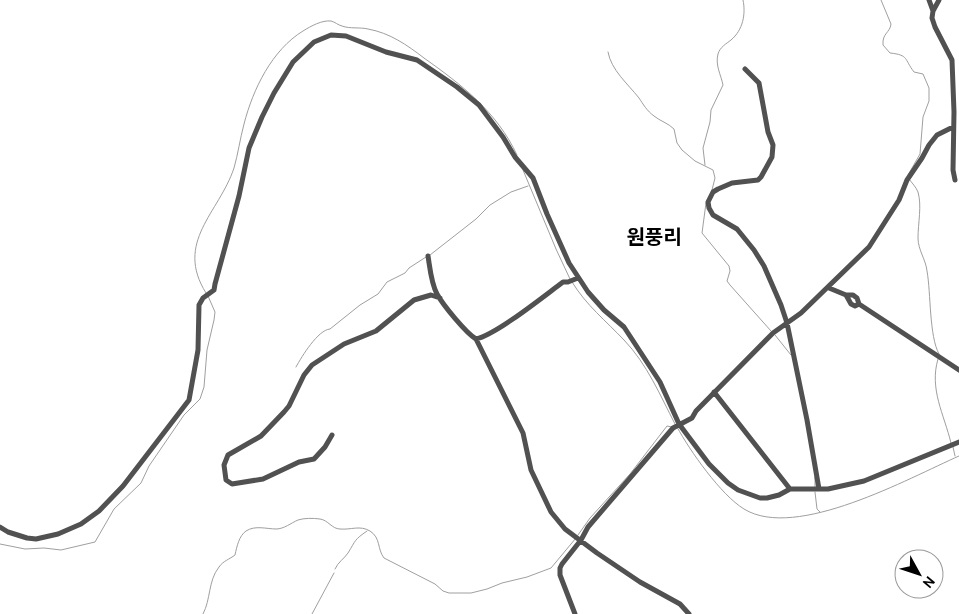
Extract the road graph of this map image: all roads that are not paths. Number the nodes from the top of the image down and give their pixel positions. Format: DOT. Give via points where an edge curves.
graph roads {
  1 [pos="929,0"];
  2 [pos="939,0"];
  3 [pos="933,11"];
  4 [pos="745,69"];
  5 [pos="953,127"];
  6 [pos="955,180"];
  7 [pos="428,256"];
  8 [pos="578,278"];
  9 [pos="829,288"];
  10 [pos="440,298"];
  11 [pos="787,323"];
  12 [pos="476,339"];
  13 [pos="959,370"];
  14 [pos="714,392"];
  15 [pos="679,424"];
  16 [pos="332,435"];
  17 [pos="959,442"];
  18 [pos="819,489"];
  19 [pos="790,490"];
  20 [pos="0,527"];
  21 [pos="581,540"];
  22 [pos="575,614"];
  23 [pos="689,614"];
  1 -- 3 [label="street"];
  2 -- 3 [label="street"];
  3 -- 5 [label="street" via="935,26 952,60"];
  4 -- 11 [label="street" via="759,83 773,146 772,156 758,180 732,183 718,189 708,202 713,215 737,229 759,258"];
  5 -- 6 [label="street"];
  5 -- 9 [label="street" via="937,135 928,145 873,241"];
  7 -- 10 [label="street"];
  8 -- 12 [label="street" via="563,282 498,328"];
  8 -- 15 [label="street" via="595,301 630,334 660,382"];
  8 -- 20 [label="street" via="533,178 475,101 417,60 331,34 307,47 293,62 262,117 249,148 216,284 199,305 198,350 189,400 111,500 81,524 36,539"];
  9 -- 11 [label="street"];
  9 -- 13 [label="street" via="846,296 853,295 859,304"];
  10 -- 12 [label="street" via="462,327"];
  10 -- 16 [label="street" via="431,295 414,300 376,331 344,344 312,364 284,412 260,436 228,455 224,465 226,480 232,484 258,480 298,462 314,459"];
  11 -- 14 [label="street"];
  11 -- 18 [label="street"];
  12 -- 21 [label="street" via="523,433 531,470 551,512 565,529"];
  14 -- 15 [label="street" via="692,418"];
  14 -- 19 [label="street"];
  15 -- 19 [label="street" via="709,464 738,490 767,498"];
  15 -- 21 [label="street" via="602,510"];
  17 -- 18 [label="street" via="864,481"];
  18 -- 19 [label="street"];
  21 -- 22 [label="street" via="560,568"];
  21 -- 23 [label="street" via="640,582 680,604"];
}
